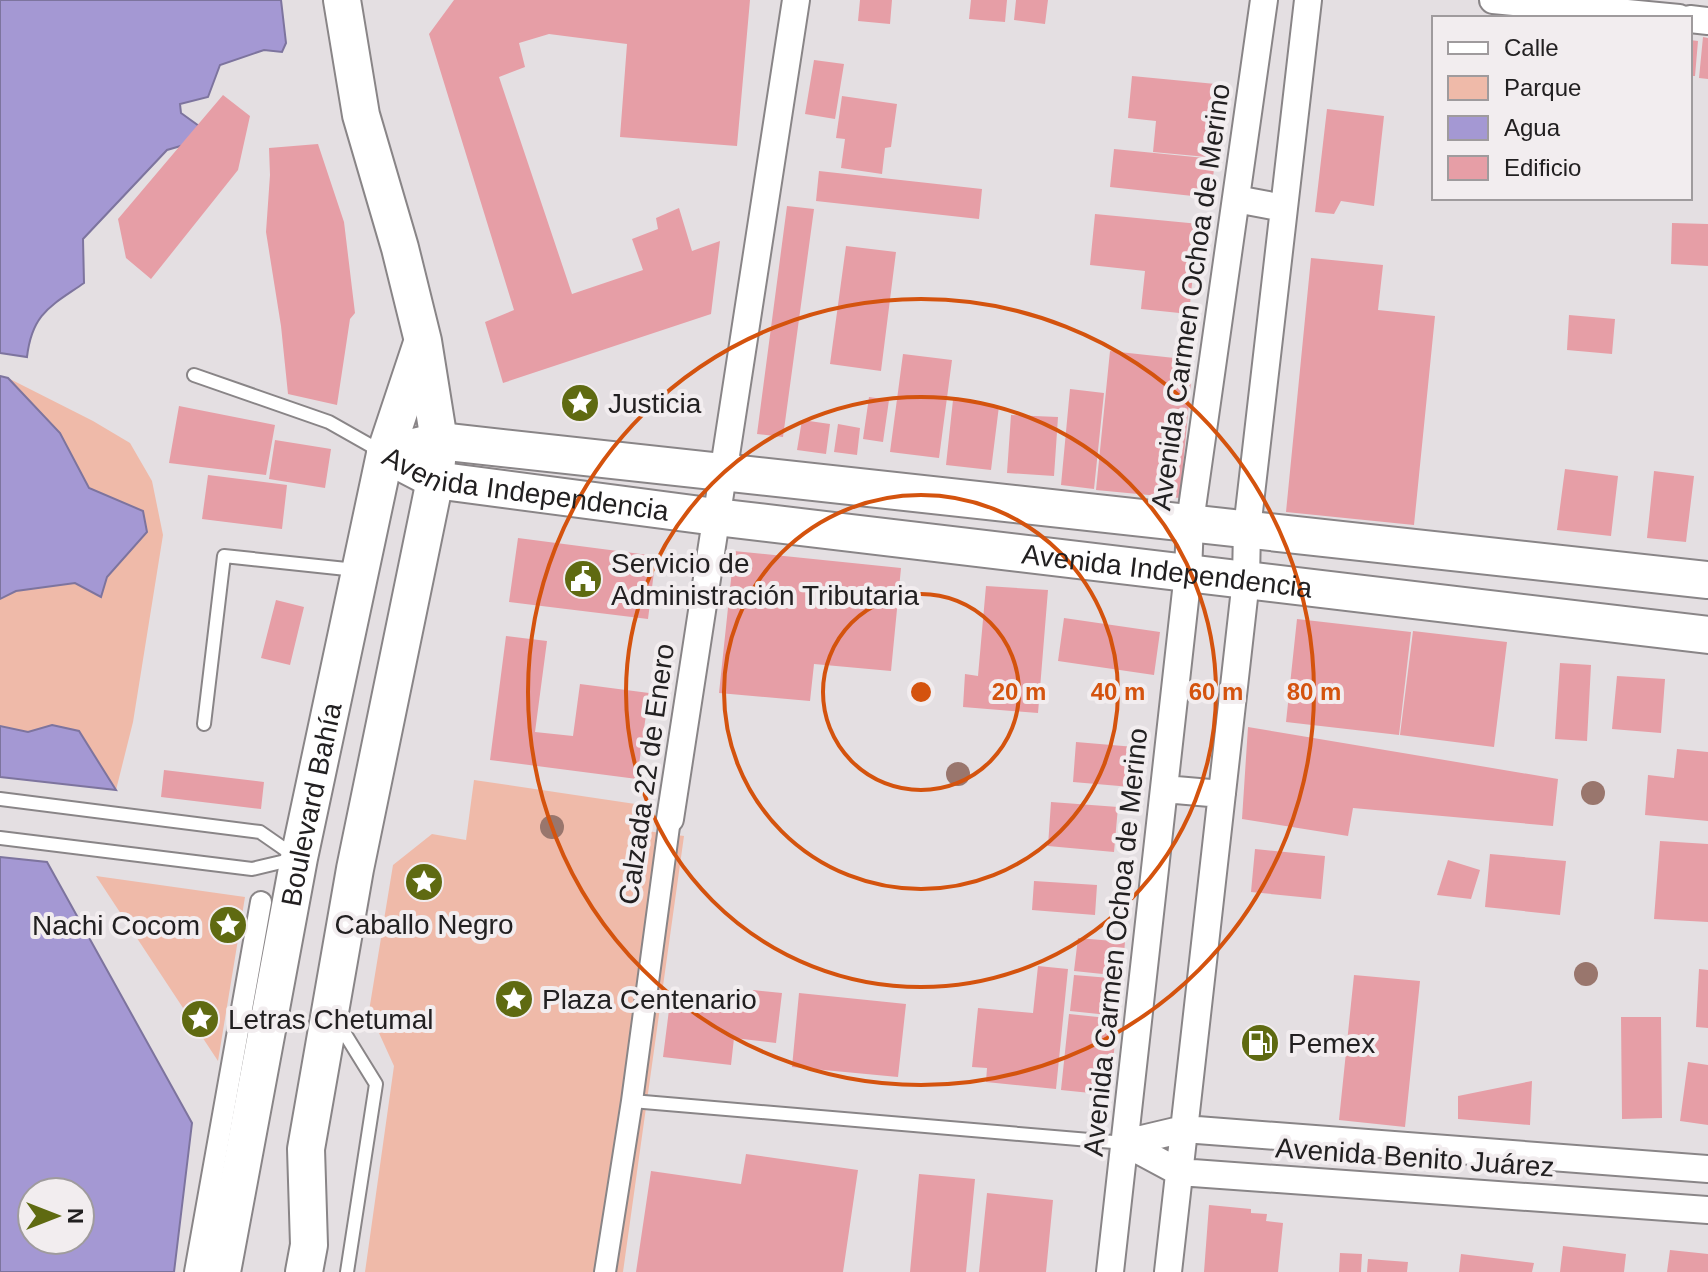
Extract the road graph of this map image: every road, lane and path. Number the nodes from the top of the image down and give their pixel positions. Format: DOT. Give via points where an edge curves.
graph roads {
  1 [pos="342,0"];
  2 [pos="796,0"];
  3 [pos="1264,0"];
  4 [pos="1308,0"];
  5 [pos="1493,0"];
  6 [pos="1658,16"];
  7 [pos="1236,199"];
  8 [pos="1284,208"];
  9 [pos="423,341"];
  10 [pos="194,375"];
  11 [pos="439,441"];
  12 [pos="385,454"];
  13 [pos="723,471"];
  14 [pos="435,480"];
  15 [pos="716,517"];
  16 [pos="1190,522"];
  17 [pos="1247,529"];
  18 [pos="360,571"];
  19 [pos="1188,573"];
  20 [pos="1246,580"];
  21 [pos="1708,580"];
  22 [pos="1708,635"];
  23 [pos="204,724"];
  24 [pos="1164,789"];
  25 [pos="1222,794"];
  26 [pos="0,799"];
  27 [pos="670,819"];
  28 [pos="0,838"];
  29 [pos="299,858"];
  30 [pos="355,869"];
  31 [pos="261,902"];
  32 [pos="331,1011"];
  33 [pos="632,1101"];
  34 [pos="1184,1129"];
  35 [pos="1125,1143"];
  36 [pos="1708,1169"];
  37 [pos="1179,1172"];
  38 [pos="1708,1210"];
  39 [pos="195,1272"];
  40 [pos="222,1272"];
  41 [pos="304,1272"];
  42 [pos="347,1272"];
  43 [pos="605,1272"];
  44 [pos="1110,1272"];
  45 [pos="1168,1272"];
  1 -- 9 [label="main road, Boulevard Bahía" via="361,115"];
  2 -- 13 [label="street, Calzada 22 de Enero"];
  3 -- 7 [label="street, Avenida Carmen Ochoa de Merino"];
  4 -- 8 [label="street"];
  5 -- 6 [label="street"];
  7 -- 8 [label="street"];
  7 -- 16 [label="street, Avenida Carmen Ochoa de Merino"];
  8 -- 17 [label="street"];
  9 -- 11 [label="main road, Boulevard Bahía"];
  9 -- 12 [label="main road, Boulevard Bahía"];
  10 -- 12 [label="lane" via="329,422"];
  11 -- 12 [label="main road, Avenida Independencia"];
  11 -- 13 [label="main road, Avenida Independencia"];
  11 -- 14 [label="main road, Boulevard Bahía"];
  12 -- 14 [label="main road, Avenida Independencia"];
  12 -- 18 [label="main road, Boulevard Bahía"];
  13 -- 15 [label="street, Calzada 22 de Enero"];
  13 -- 16 [label="main road, Avenida Independencia"];
  14 -- 15 [label="main road, Avenida Independencia"];
  14 -- 30 [label="main road, Boulevard Bahía"];
  15 -- 19 [label="main road, Avenida Independencia"];
  15 -- 27 [label="street, Calzada 22 de Enero"];
  16 -- 17 [label="main road, Avenida Independencia"];
  16 -- 19 [label="street, Avenida Carmen Ochoa de Merino"];
  17 -- 20 [label="street"];
  17 -- 21 [label="main road, Avenida Independencia"];
  18 -- 23 [label="lane" via="224,556"];
  18 -- 29 [label="main road, Boulevard Bahía"];
  19 -- 20 [label="main road, Avenida Independencia"];
  19 -- 24 [label="street, Avenida Carmen Ochoa de Merino"];
  20 -- 22 [label="main road, Avenida Independencia"];
  20 -- 25 [label="street"];
  24 -- 25 [label="street"];
  24 -- 35 [label="street, Avenida Carmen Ochoa de Merino"];
  25 -- 34 [label="street"];
  26 -- 29 [label="lane" via="260,832"];
  27 -- 33 [label="street, Calzada 22 de Enero"];
  28 -- 29 [label="lane" via="252,869"];
  29 -- 30 [label="main road"];
  29 -- 40 [label="main road, Boulevard Bahía"];
  30 -- 32 [label="main road, Boulevard Bahía"];
  31 -- 39 [label="street"];
  32 -- 41 [label="main road, Boulevard Bahía" via="306,1149 309,1245"];
  32 -- 42 [label="lane" via="376,1084"];
  33 -- 35 [label="lane, Avenida Benito Juárez"];
  33 -- 43 [label="street, Calzada 22 de Enero"];
  34 -- 35 [label="street, Avenida Benito Juárez"];
  34 -- 36 [label="street, Avenida Benito Juárez"];
  34 -- 37 [label="street"];
  35 -- 37 [label="street, Avenida Benito Juárez"];
  35 -- 44 [label="street, Avenida Carmen Ochoa de Merino"];
  37 -- 38 [label="street, Avenida Benito Juárez"];
  37 -- 45 [label="street"];
}
